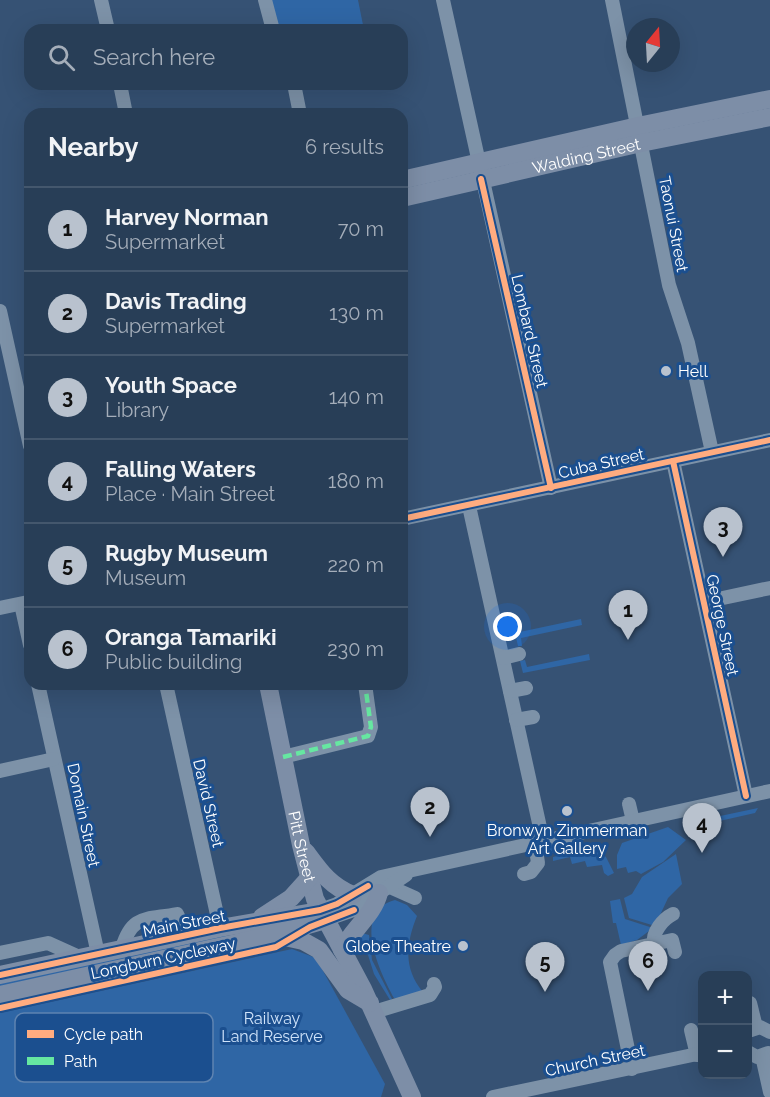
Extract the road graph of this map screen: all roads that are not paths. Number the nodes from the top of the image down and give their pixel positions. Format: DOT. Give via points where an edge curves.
graph roads {
  1 [pos="101,0"];
  2 [pos="265,0"];
  3 [pos="443,0"];
  4 [pos="612,0"];
  5 [pos="107,24"];
  6 [pos="271,24"];
  7 [pos="121,90"];
  8 [pos="295,90"];
  9 [pos="770,99"];
  10 [pos="125,108"];
  11 [pos="299,108"];
  12 [pos="770,117"];
  13 [pos="639,134"];
  14 [pos="480,171"];
  15 [pos="408,179"];
  16 [pos="408,196"];
  17 [pos="0,311"];
  18 [pos="24,419"];
  19 [pos="770,440"];
  20 [pos="712,452"];
  21 [pos="674,461"];
  22 [pos="551,488"];
  23 [pos="469,506"];
  24 [pos="408,518"];
  25 [pos="770,588"];
  26 [pos="704,602"];
  27 [pos="24,603"];
  28 [pos="0,608"];
  29 [pos="519,654"];
  30 [pos="503,658"];
  31 [pos="526,688"];
  32 [pos="39,690"];
  33 [pos="167,690"];
  34 [pos="269,690"];
  35 [pos="366,690"];
  36 [pos="510,691"];
  37 [pos="533,717"];
  38 [pos="516,720"];
  39 [pos="283,757"];
  40 [pos="54,759"];
  41 [pos="0,771"];
  42 [pos="770,791"];
  43 [pos="746,796"];
  44 [pos="630,804"];
  45 [pos="633,821"];
  46 [pos="539,842"];
  47 [pos="301,845"];
  48 [pos="421,868"];
  49 [pos="524,874"];
  50 [pos="309,878"];
  51 [pos="383,890"];
  52 [pos="353,895"];
  53 [pos="415,897"];
  54 [pos="673,914"];
  55 [pos="323,915"];
  56 [pos="250,925"];
  57 [pos="220,928"];
  58 [pos="273,934"];
  59 [pos="654,944"];
  60 [pos="342,950"];
  61 [pos="675,952"];
  62 [pos="0,954"];
  63 [pos="98,954"];
  64 [pos="79,957"];
  65 [pos="0,975"];
  66 [pos="434,984"];
  67 [pos="0,995"];
  68 [pos="372,1008"];
  69 [pos="752,1029"];
  70 [pos="691,1030"];
  71 [pos="770,1032"];
  72 [pos="698,1049"];
  73 [pos="698,1054"];
  74 [pos="766,1054"];
  75 [pos="633,1069"];
  76 [pos="770,1092"];
  77 [pos="412,1097"];
  78 [pos="493,1097"];
  1 -- 5 [label="street"];
  2 -- 6 [label="street"];
  3 -- 14 [label="street, Lombard Street"];
  4 -- 13 [label="street, Taonui Street"];
  7 -- 10 [label="street"];
  8 -- 11 [label="street"];
  9 -- 13 [label="main road, Walding Street"];
  12 -- 13 [label="main road, Walding Street"];
  13 -- 14 [label="main road, Walding Street"];
  13 -- 20 [label="street, Taonui Street" via="669,285 688,344"];
  14 -- 15 [label="main road, Walding Street"];
  14 -- 16 [label="main road, Walding Street"];
  14 -- 22 [label="street, Lombard Street"];
  17 -- 18 [label="street"];
  19 -- 20 [label="street, Cuba Street"];
  20 -- 21 [label="street, Cuba Street"];
  21 -- 22 [label="street, Cuba Street"];
  21 -- 26 [label="street, George Street"];
  22 -- 23 [label="street, Cuba Street"];
  23 -- 24 [label="street, Cuba Street"];
  23 -- 30 [label="street"];
  25 -- 26 [label="street"];
  26 -- 43 [label="street, George Street"];
  27 -- 28 [label="street"];
  29 -- 30 [label="street"];
  30 -- 36 [label="street"];
  31 -- 36 [label="street"];
  32 -- 40 [label="street, Domain Street"];
  33 -- 57 [label="street, David Street"];
  34 -- 39 [label="main road, Pitt Street"];
  35 -- 39 [label="street" via="371,727 368,736"];
  36 -- 38 [label="street"];
  37 -- 38 [label="street"];
  38 -- 46 [label="street"];
  39 -- 47 [label="main road, Pitt Street"];
  40 -- 41 [label="street"];
  40 -- 63 [label="street, Domain Street"];
  42 -- 43 [label="street, Main Street"];
  43 -- 45 [label="street, Main Street"];
  44 -- 45 [label="street"];
  45 -- 46 [label="street, Main Street"];
  46 -- 48 [label="street, Main Street"];
  46 -- 49 [label="street" via="538,863"];
  47 -- 50 [label="main road, Pitt Street"];
  47 -- 52 [label="main road" via="325,879"];
  48 -- 51 [label="street, Main Street"];
  48 -- 52 [label="street, Main Street" via="381,877"];
  50 -- 55 [label="main road, Pitt Street"];
  50 -- 56 [label="main road" via="291,898"];
  51 -- 53 [label="street"];
  51 -- 55 [label="street, Main Street" via="354,910"];
  51 -- 60 [label="main road"];
  52 -- 55 [label="street, Main Street"];
  54 -- 59 [label="street" via="656,931"];
  55 -- 56 [label="main road, Main Street"];
  55 -- 58 [label="main road, Main Street"];
  55 -- 60 [label="main road, Pitt Street"];
  56 -- 57 [label="main road, Main Street"];
  57 -- 63 [label="main road, Main Street"];
  58 -- 67 [label="main road, Main Street"];
  58 -- 68 [label="main road" via="303,941 319,950 348,990"];
  59 -- 61 [label="street" via="672,940"];
  59 -- 75 [label="street" via="621,951 610,962"];
  60 -- 68 [label="main road, Pitt Street"];
  62 -- 64 [label="street" via="48,943"];
  63 -- 64 [label="main road, Main Street"];
  64 -- 65 [label="main road, Main Street"];
  66 -- 68 [label="street" via="429,994"];
  68 -- 77 [label="main road, Pitt Street"];
  69 -- 71 [label="street"];
  70 -- 72 [label="street"];
  73 -- 75 [label="street, Church Street"];
  74 -- 76 [label="street"];
  75 -- 78 [label="street, Church Street"];
}
